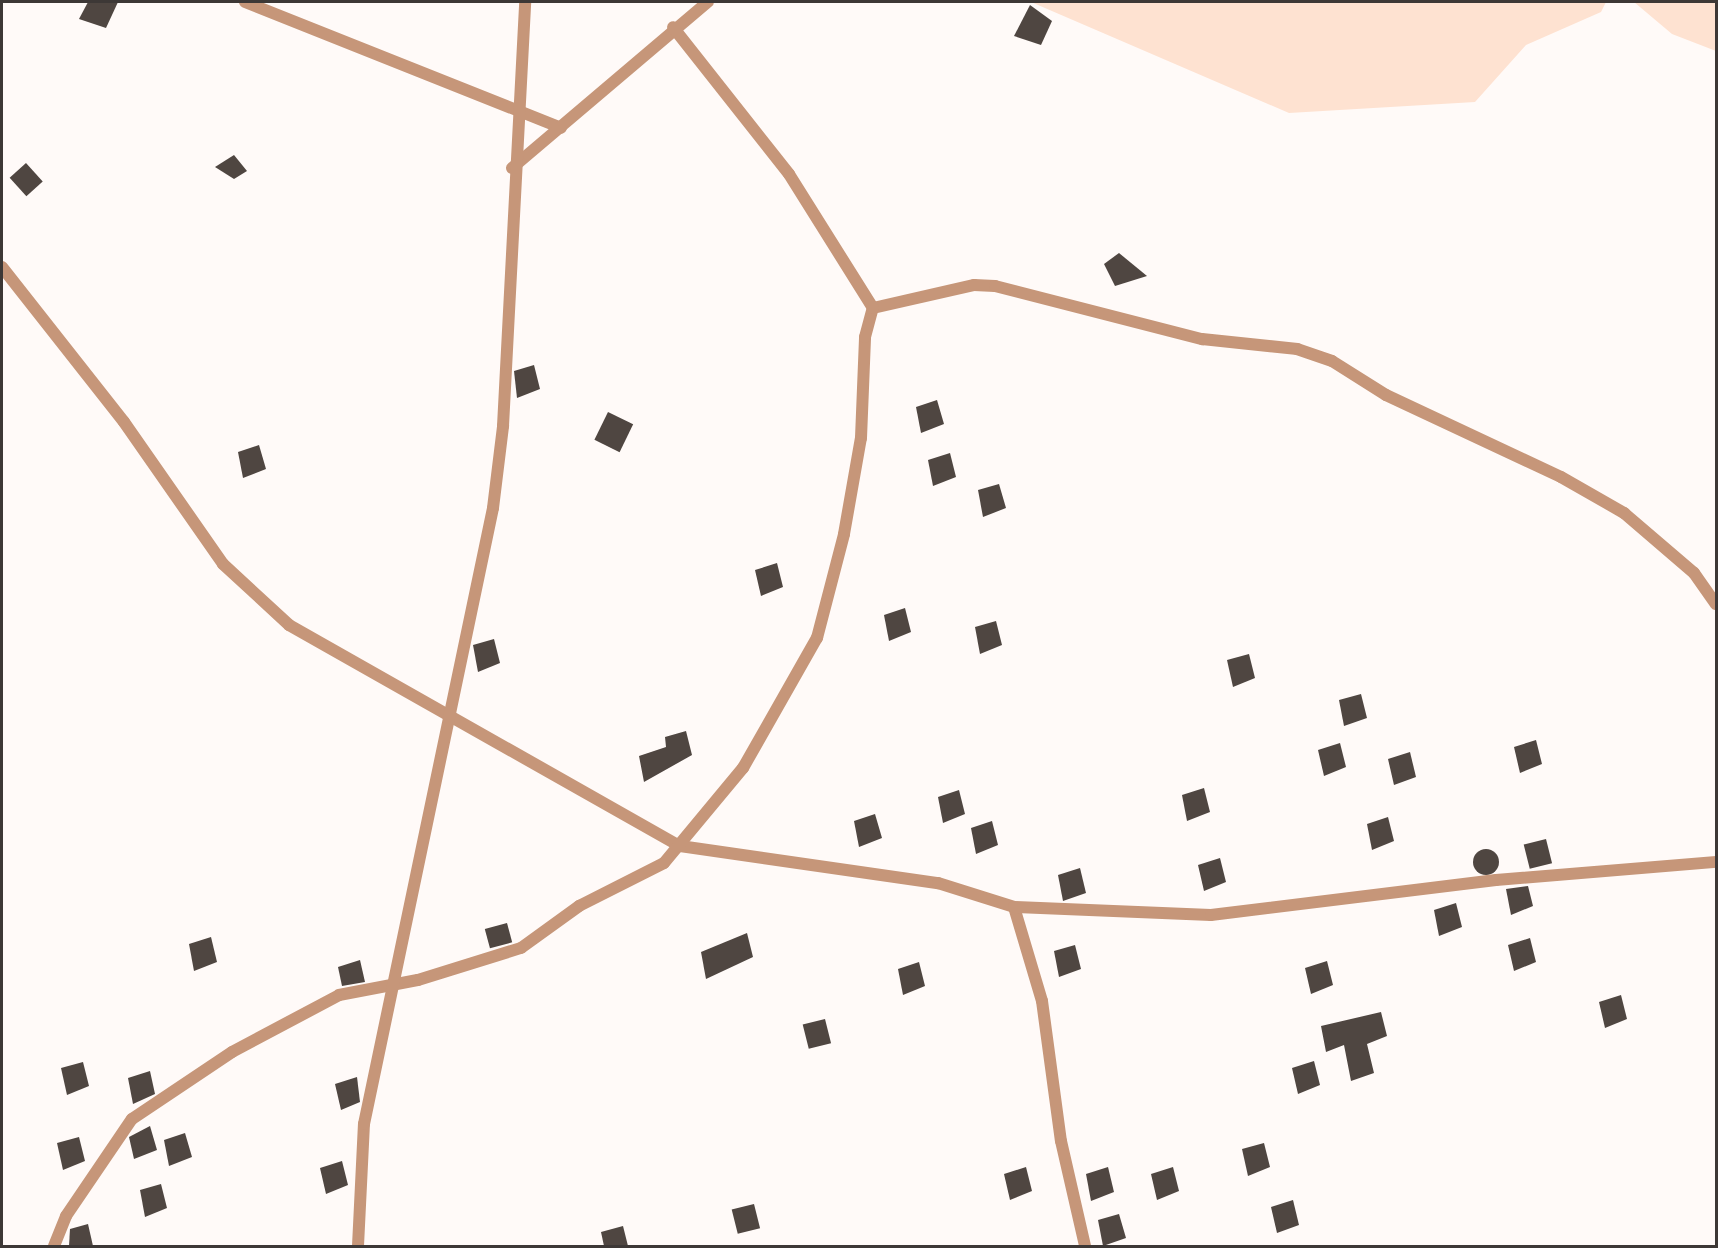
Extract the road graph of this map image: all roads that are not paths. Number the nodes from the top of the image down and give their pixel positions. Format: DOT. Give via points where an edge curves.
graph roads {
  1 [pos="245,2"];
  2 [pos="525,2"];
  3 [pos="708,2"];
  4 [pos="673,27"];
  5 [pos="516,108"];
  6 [pos="561,128"];
  7 [pos="512,168"];
  8 [pos="2,267"];
  9 [pos="873,308"];
  10 [pos="1716,604"];
  11 [pos="449,719"];
  12 [pos="680,846"];
  13 [pos="1716,862"];
  14 [pos="1014,907"];
  15 [pos="393,986"];
  16 [pos="54,1246"];
  17 [pos="358,1246"];
  18 [pos="1085,1246"];
  1 -- 5 [label="street"];
  2 -- 5 [label="street"];
  3 -- 4 [label="street"];
  4 -- 6 [label="street"];
  4 -- 9 [label="street" via="789,174"];
  5 -- 6 [label="street"];
  5 -- 7 [label="street"];
  6 -- 7 [label="street"];
  7 -- 11 [label="street" via="503,426 493,508"];
  8 -- 11 [label="street" via="130,430 223,564 289,625"];
  9 -- 10 [label="street" via="974,285 995,286 1202,339 1297,350 1332,361 1386,395 1561,477 1624,513 1694,573"];
  9 -- 12 [label="street" via="865,337 860,449 817,638 743,768"];
  11 -- 12 [label="street"];
  11 -- 15 [label="street"];
  12 -- 14 [label="street" via="938,883"];
  12 -- 15 [label="street" via="663,863 579,906 521,948"];
  13 -- 14 [label="street" via="1496,880 1211,915"];
  14 -- 18 [label="street" via="1042,1001 1061,1141"];
  15 -- 16 [label="street" via="353,990 297,1016 132,1119 66,1216"];
  15 -- 17 [label="street" via="364,1124"];
}
